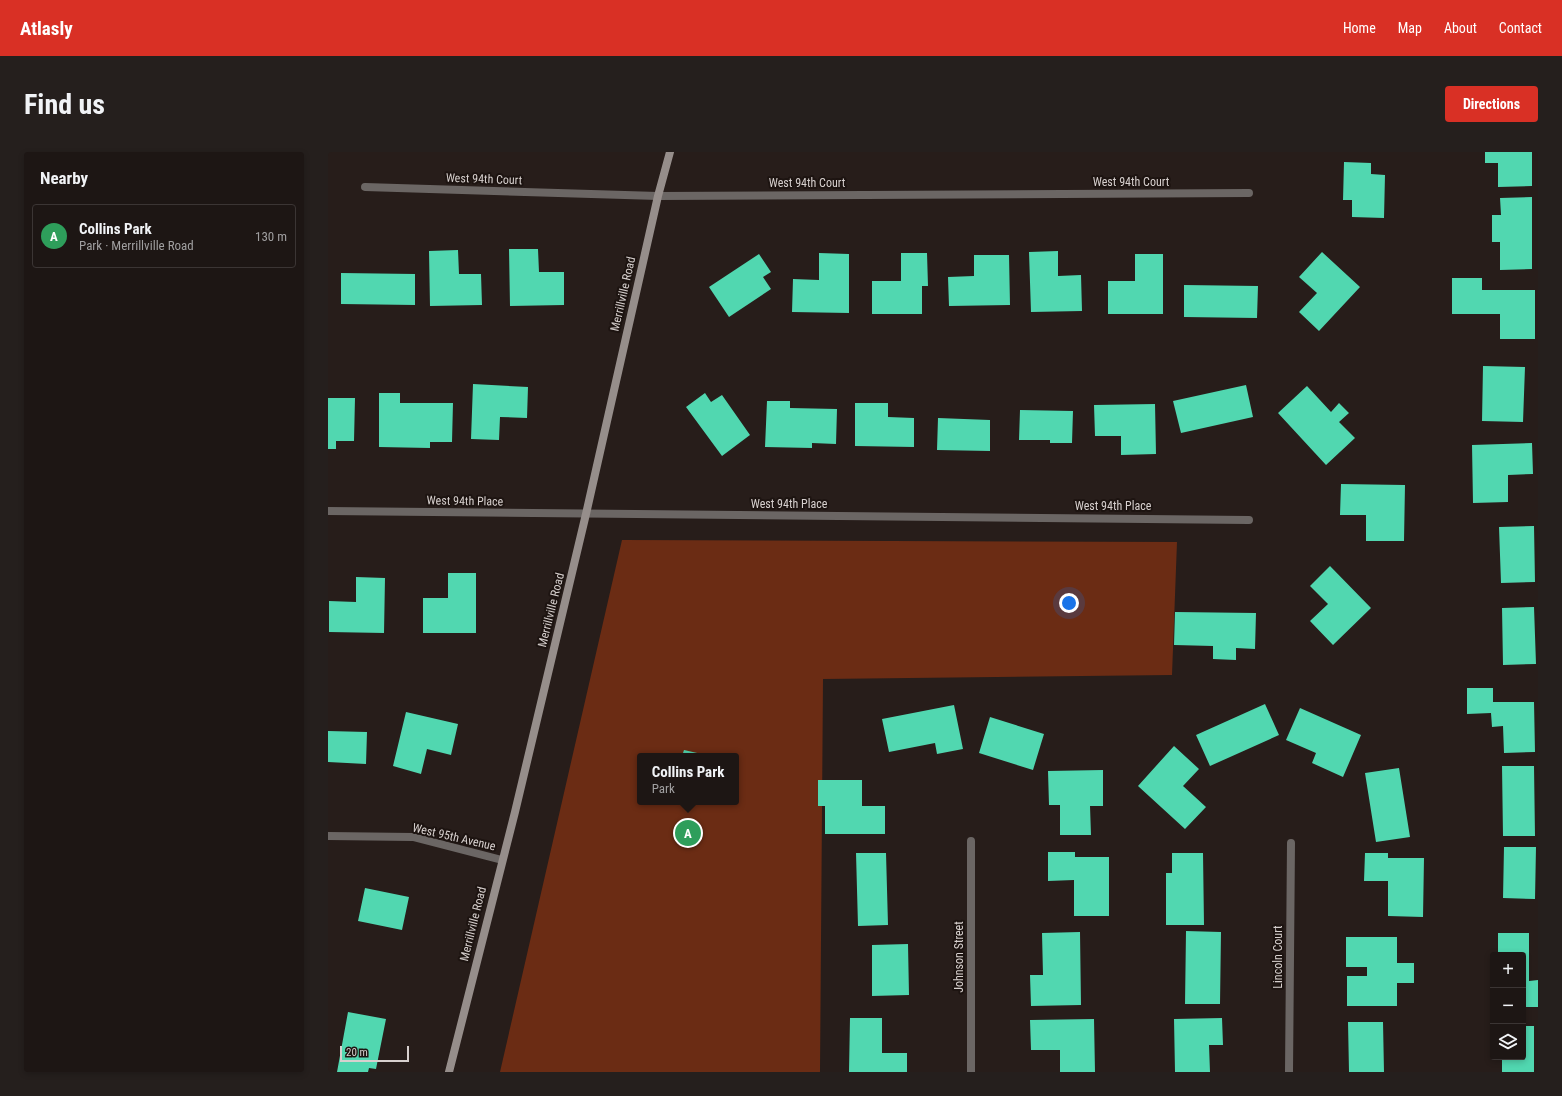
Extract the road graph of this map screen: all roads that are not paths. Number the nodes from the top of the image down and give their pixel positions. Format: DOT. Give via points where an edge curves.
graph roads {
  1 [pos="670,152"];
  2 [pos="365,187"];
  3 [pos="1249,193"];
  4 [pos="658,196"];
  5 [pos="328,511"];
  6 [pos="586,514"];
  7 [pos="1249,520"];
  8 [pos="328,836"];
  9 [pos="971,841"];
  10 [pos="1291,843"];
  11 [pos="502,860"];
  12 [pos="449,1072"];
  13 [pos="971,1072"];
  14 [pos="1289,1072"];
  1 -- 4 [label="street, Merrillville Road"];
  2 -- 4 [label="street, West 94th Court"];
  3 -- 4 [label="street, West 94th Court"];
  4 -- 6 [label="street, Merrillville Road"];
  5 -- 6 [label="street, West 94th Place"];
  6 -- 7 [label="street, West 94th Place"];
  6 -- 11 [label="street, Merrillville Road"];
  8 -- 11 [label="street, West 95th Avenue" via="413,837"];
  9 -- 13 [label="street, Johnson Street"];
  10 -- 14 [label="street, Lincoln Court"];
  11 -- 12 [label="street, Merrillville Road"];
}
